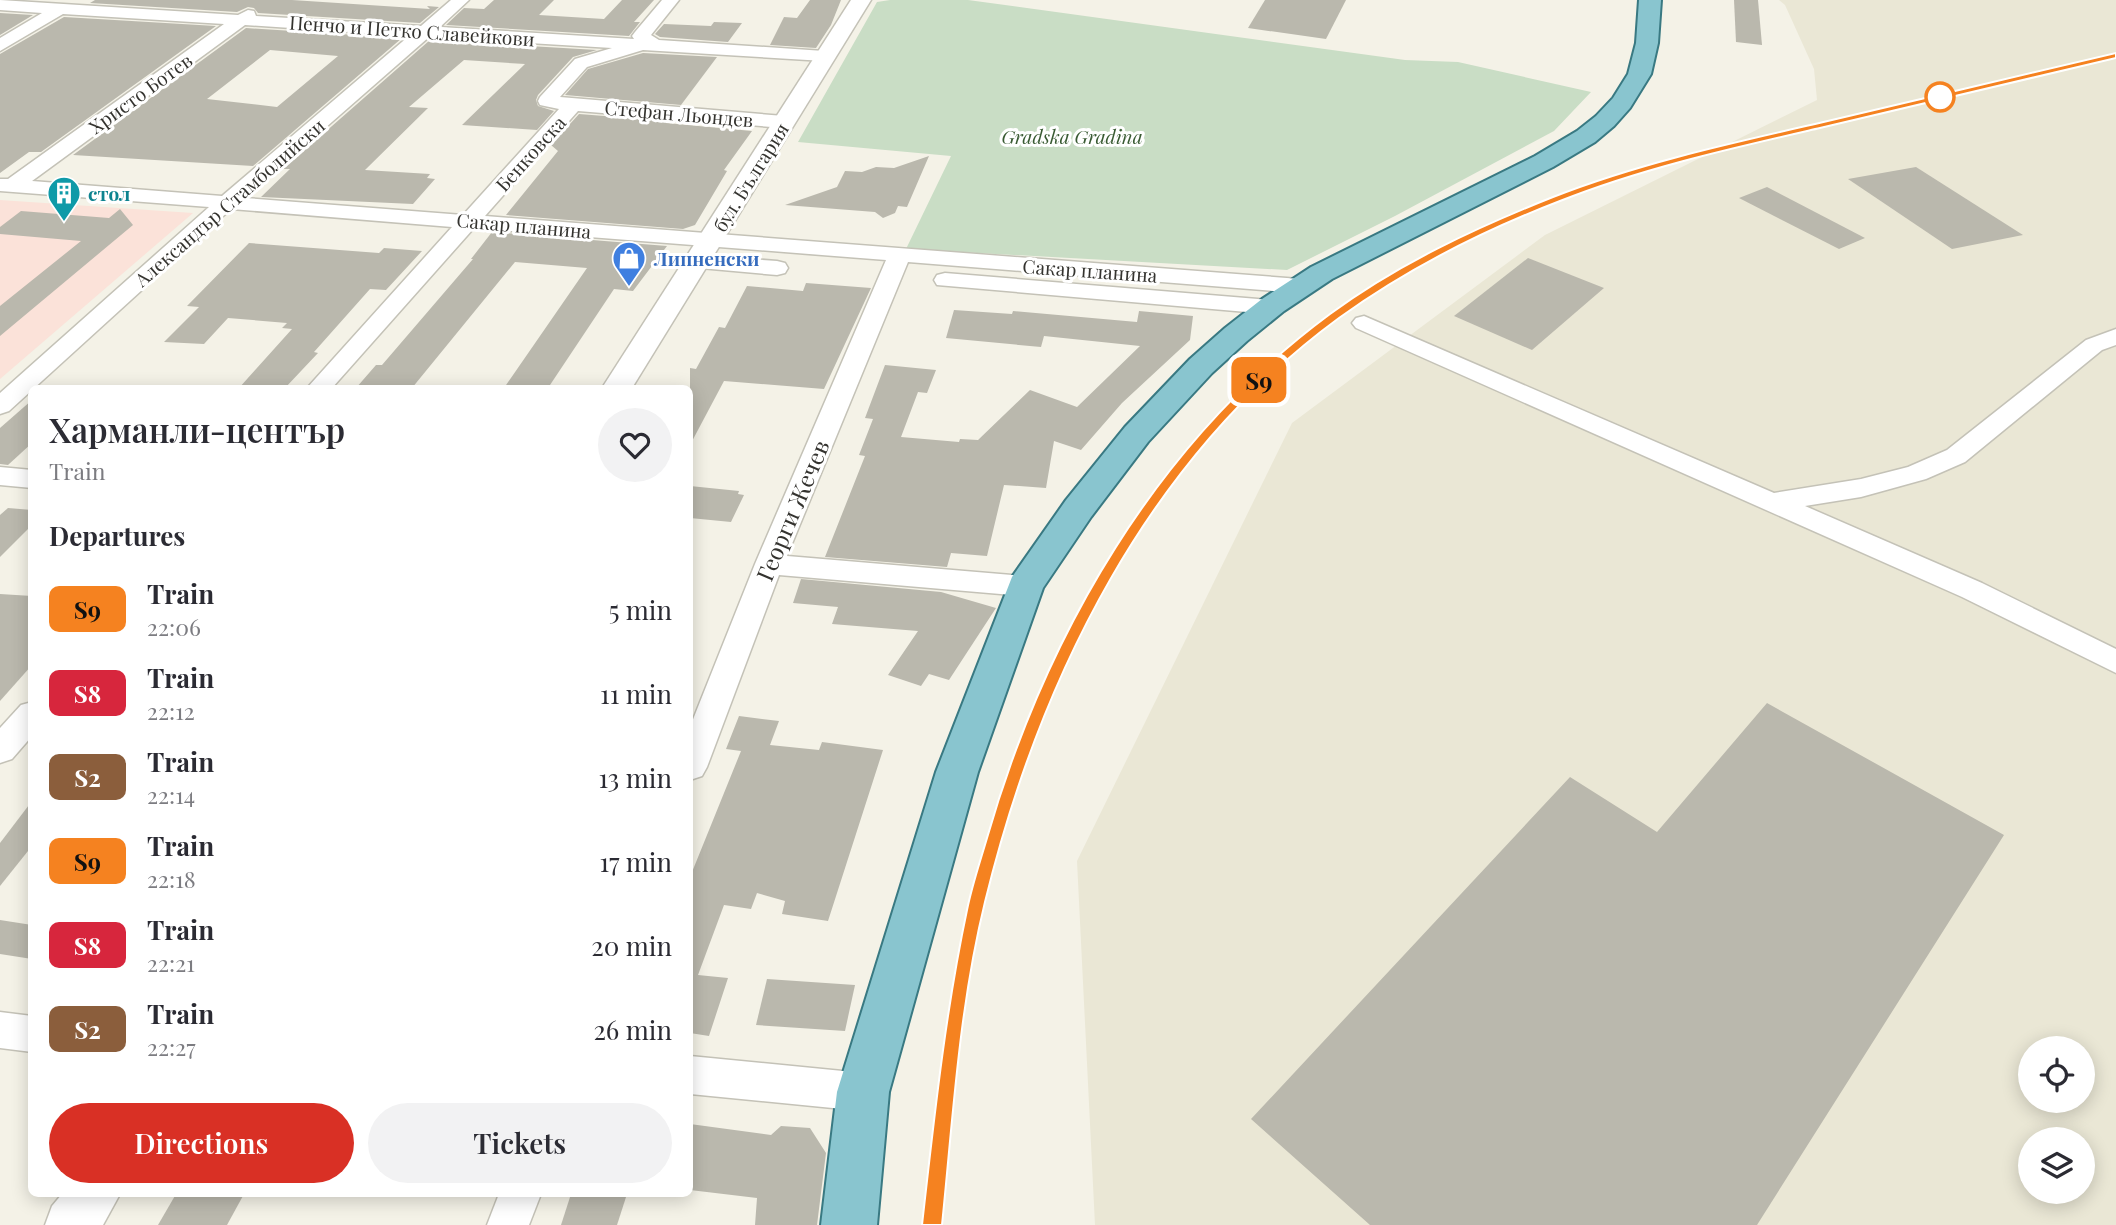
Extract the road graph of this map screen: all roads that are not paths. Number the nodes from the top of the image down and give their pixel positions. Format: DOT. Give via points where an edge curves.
graph roads {
  1 [pos="268,0"];
  2 [pos="461,0"];
  3 [pos="671,0"];
  4 [pos="861,0"];
  5 [pos="1650,0"];
  6 [pos="68,4"];
  7 [pos="0,5"];
  8 [pos="242,19"];
  9 [pos="424,31"];
  10 [pos="645,45"];
  11 [pos="0,46"];
  12 [pos="824,56"];
  13 [pos="573,105"];
  14 [pos="785,122"];
  15 [pos="6,186"];
  16 [pos="226,203"];
  17 [pos="472,220"];
  18 [pos="703,252"];
  19 [pos="895,266"];
  20 [pos="794,269"];
  21 [pos="835,272"];
  22 [pos="1300,286"];
  23 [pos="1270,307"];
  24 [pos="1364,323"];
  25 [pos="2116,336"];
  26 [pos="322,385"];
  27 [pos="619,385"];
  28 [pos="0,406"];
  29 [pos="0,476"];
  30 [pos="28,479"];
  31 [pos="1771,502"];
  32 [pos="769,564"];
  33 [pos="1025,586"];
  34 [pos="2116,662"];
  35 [pos="28,718"];
  36 [pos="0,750"];
  37 [pos="693,758"];
  38 [pos="0,1030"];
  39 [pos="28,1034"];
  40 [pos="693,1075"];
  41 [pos="863,1091"];
  42 [pos="92,1197"];
  43 [pos="519,1197"];
  44 [pos="71,1225"];
  45 [pos="508,1225"];
  46 [pos="849,1225"];
  1 -- 8 [label="street, Христо Ботев"];
  2 -- 9 [label="street, Александър Стамболийски"];
  3 -- 10 [label="street" via="641,36 651,42"];
  4 -- 12 [label="street, бул. България"];
  5 -- 22 [label="main road" via="1637,81 1602,124 1544,162"];
  6 -- 7 [label="street, Пенчо и Петко Славейкови"];
  6 -- 8 [label="street, Пенчо и Петко Славейкови"];
  6 -- 11 [label="street"];
  8 -- 9 [label="street, Пенчо и Петко Славейкови"];
  8 -- 15 [label="street, Христо Ботев"];
  9 -- 10 [label="street, Пенчо и Петко Славейкови"];
  9 -- 16 [label="street, Александър Стамболийски"];
  10 -- 12 [label="street, Пенчо и Петко Славейкови"];
  10 -- 13 [label="street, Бенковска" via="581,63 547,101"];
  12 -- 14 [label="street, бул. България"];
  13 -- 14 [label="street, Стефан Льондев"];
  13 -- 17 [label="street, Бенковска"];
  14 -- 18 [label="street, бул. България"];
  15 -- 16 [label="street, Сакар планина"];
  16 -- 17 [label="street, Сакар планина"];
  16 -- 28 [label="street, Александър Стамболийски"];
  17 -- 18 [label="street, Сакар планина"];
  17 -- 26 [label="street, Бенковска"];
  18 -- 19 [label="street, Сакар планина"];
  18 -- 20 [label="street, Сакар планина"];
  18 -- 27 [label="street, бул. България"];
  19 -- 21 [label="street, Сакар планина"];
  19 -- 22 [label="street, Сакар планина"];
  19 -- 23 [label="street, Сакар планина"];
  19 -- 32 [label="street, Георги Жечев"];
  22 -- 23 [label="main road"];
  23 -- 33 [label="main road" via="1156,410 1096,482"];
  24 -- 31 [label="street"];
  25 -- 31 [label="street" via="2094,345 1956,456 1917,473 1861,488"];
  29 -- 30 [label="street"];
  31 -- 34 [label="street" via="1972,590"];
  32 -- 33 [label="street"];
  32 -- 37 [label="street, Георги Жечев"];
  33 -- 41 [label="main road" via="957,772"];
  35 -- 36 [label="street"];
  38 -- 39 [label="street"];
  40 -- 41 [label="street"];
  41 -- 46 [label="main road"];
  42 -- 44 [label="street"];
  43 -- 45 [label="street"];
}
